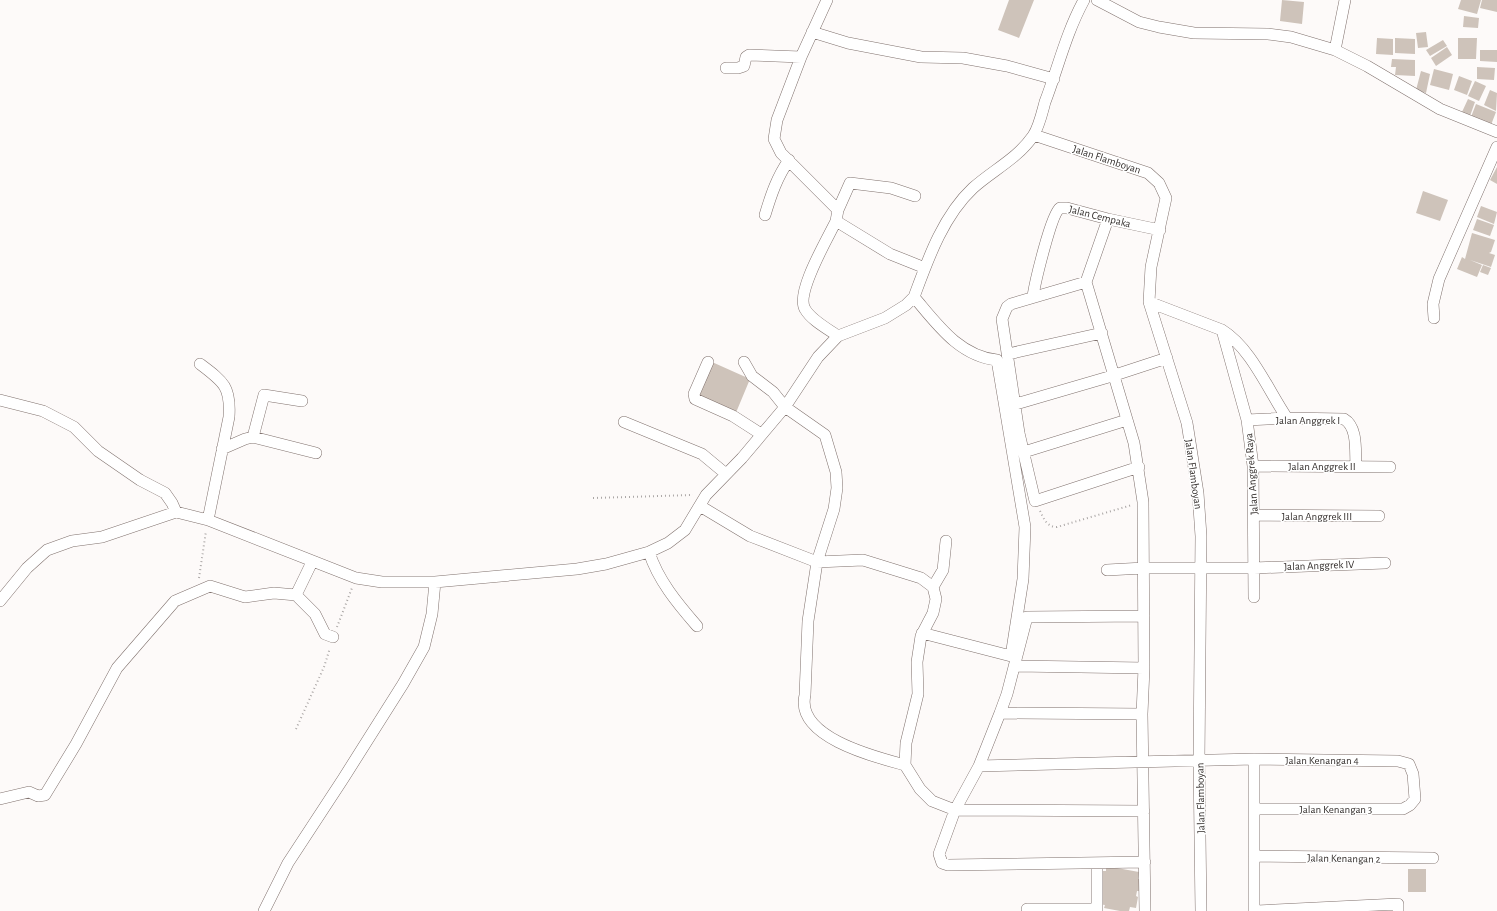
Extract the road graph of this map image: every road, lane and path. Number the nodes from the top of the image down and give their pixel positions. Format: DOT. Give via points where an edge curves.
graph roads {
  1 [pos="827,0"];
  2 [pos="1084,0"];
  3 [pos="1097,0"];
  4 [pos="1345,0"];
  5 [pos="812,32"];
  6 [pos="1335,50"];
  7 [pos="801,57"];
  8 [pos="726,68"];
  9 [pos="1054,79"];
  10 [pos="1497,132"];
  11 [pos="1034,135"];
  12 [pos="1497,147"];
  13 [pos="789,160"];
  14 [pos="915,196"];
  15 [pos="765,215"];
  16 [pos="837,216"];
  17 [pos="1108,219"];
  18 [pos="1160,230"];
  19 [pos="924,268"];
  20 [pos="1086,282"];
  21 [pos="1033,296"];
  22 [pos="914,297"];
  23 [pos="1149,302"];
  24 [pos="1434,318"];
  25 [pos="1222,330"];
  26 [pos="1102,333"];
  27 [pos="838,336"];
  28 [pos="1008,354"];
  29 [pos="1167,358"];
  30 [pos="708,362"];
  31 [pos="744,362"];
  32 [pos="200,364"];
  33 [pos="1112,376"];
  34 [pos="0,400"];
  35 [pos="302,401"];
  36 [pos="1016,404"];
  37 [pos="785,407"];
  38 [pos="1287,418"];
  39 [pos="1127,420"];
  40 [pos="1247,420"];
  41 [pos="624,422"];
  42 [pos="761,434"];
  43 [pos="253,437"];
  44 [pos="222,449"];
  45 [pos="1024,452"];
  46 [pos="316,453"];
  47 [pos="1356,465"];
  48 [pos="1253,466"];
  49 [pos="1139,467"];
  50 [pos="1390,467"];
  51 [pos="726,474"];
  52 [pos="706,495"];
  53 [pos="594,498"];
  54 [pos="1035,501"];
  55 [pos="1143,502"];
  56 [pos="700,506"];
  57 [pos="176,512"];
  58 [pos="1254,515"];
  59 [pos="1379,516"];
  60 [pos="208,520"];
  61 [pos="946,541"];
  62 [pos="649,552"];
  63 [pos="312,562"];
  64 [pos="816,562"];
  65 [pos="1385,562"];
  66 [pos="1144,568"];
  67 [pos="1200,568"];
  68 [pos="1254,568"];
  69 [pos="1107,570"];
  70 [pos="356,578"];
  71 [pos="435,582"];
  72 [pos="933,588"];
  73 [pos="197,592"];
  74 [pos="296,595"];
  75 [pos="1254,597"];
  76 [pos="0,602"];
  77 [pos="1144,616"];
  78 [pos="697,626"];
  79 [pos="922,633"];
  80 [pos="333,637"];
  81 [pos="1014,666"];
  82 [pos="1144,668"];
  83 [pos="1000,713"];
  84 [pos="1142,714"];
  85 [pos="296,729"];
  86 [pos="1254,759"];
  87 [pos="1199,761"];
  88 [pos="1144,762"];
  89 [pos="904,765"];
  90 [pos="979,766"];
  91 [pos="0,799"];
  92 [pos="1415,799"];
  93 [pos="1254,809"];
  94 [pos="955,810"];
  95 [pos="1144,811"];
  96 [pos="1254,856"];
  97 [pos="1433,858"];
  98 [pos="1144,862"];
  99 [pos="1097,863"];
  100 [pos="1027,909"];
  101 [pos="1097,910"];
  102 [pos="264,911"];
  103 [pos="1145,911"];
  104 [pos="1201,911"];
  105 [pos="1255,911"];
  106 [pos="1398,911"];
  1 -- 5 [label="street"];
  2 -- 9 [label="street" via="1074,18"];
  3 -- 6 [label="street" via="1139,22 1159,27 1194,33 1268,34 1291,37"];
  4 -- 6 [label="street"];
  5 -- 7 [label="street"];
  5 -- 9 [label="street" via="848,43 921,58 963,58 1007,66"];
  6 -- 10 [label="street" via="1440,109"];
  7 -- 8 [label="street" via="749,55 744,66"];
  7 -- 13 [label="street" via="774,131 776,145"];
  9 -- 11 [label="street"];
  11 -- 18 [label="street, Jalan Flamboyan" via="1155,177 1164,189 1166,198"];
  11 -- 19 [label="street" via="1017,154 962,199 940,234"];
  12 -- 24 [label="street" via="1439,279 1433,304"];
  13 -- 15 [label="street" via="773,190"];
  13 -- 16 [label="street"];
  14 -- 16 [label="street" via="891,188 850,183"];
  16 -- 19 [label="street" via="890,254"];
  16 -- 27 [label="street" via="806,283 802,298 805,310"];
  17 -- 18 [label="street, Jalan Cempaka"];
  17 -- 20 [label="street"];
  17 -- 21 [label="street, Jalan Cempaka" via="1067,208 1058,210"];
  18 -- 23 [label="street, Jalan Flamboyan" via="1151,267"];
  19 -- 22 [label="street"];
  20 -- 21 [label="street"];
  20 -- 26 [label="street"];
  21 -- 28 [label="street" via="1012,304 1004,312 1002,324"];
  22 -- 27 [label="street" via="885,318"];
  22 -- 79 [label="street" via="958,345 983,359 997,360 1025,527 1023,579 1011,656"];
  23 -- 25 [label="street"];
  23 -- 29 [label="street, Jalan Flamboyan"];
  25 -- 38 [label="street" via="1242,346"];
  25 -- 40 [label="street, Jalan Anggrek Raya"];
  26 -- 28 [label="street"];
  26 -- 33 [label="street"];
  27 -- 37 [label="street" via="818,357"];
  28 -- 36 [label="street"];
  29 -- 33 [label="street"];
  29 -- 67 [label="street, Jalan Flamboyan" via="1187,424 1194,458 1201,536"];
  30 -- 42 [label="street" via="694,394 695,398 733,416"];
  31 -- 37 [label="street" via="752,376 773,392"];
  32 -- 44 [label="street" via="221,381 229,394 229,417"];
  33 -- 36 [label="street"];
  33 -- 39 [label="street"];
  34 -- 57 [label="street" via="43,411 74,427 98,451 140,480 165,493"];
  35 -- 43 [label="street" via="264,395"];
  36 -- 45 [label="street"];
  37 -- 42 [label="street"];
  37 -- 64 [label="street" via="825,435 834,466 834,509"];
  38 -- 40 [label="street, Jalan Anggrek I"];
  38 -- 47 [label="street, Jalan Anggrek I" via="1348,421 1353,429"];
  39 -- 45 [label="street"];
  39 -- 49 [label="street"];
  40 -- 48 [label="street, Jalan Anggrek Raya"];
  41 -- 51 [label="street" via="702,454"];
  42 -- 51 [label="street"];
  43 -- 44 [label="street"];
  43 -- 46 [label="street"];
  44 -- 60 [label="street"];
  45 -- 54 [label="street"];
  47 -- 48 [label="street, Jalan Anggrek II"];
  47 -- 50 [label="street, Jalan Anggrek II"];
  48 -- 58 [label="street, Jalan Anggrek Raya"];
  49 -- 54 [label="street"];
  49 -- 55 [label="street"];
  51 -- 52 [label="street"];
  52 -- 53 [label="path"];
  52 -- 56 [label="street"];
  54 -- 55 [label="path" via="1046,522 1053,527"];
  55 -- 66 [label="street"];
  56 -- 62 [label="street" via="685,530 668,543"];
  56 -- 64 [label="street" via="750,536"];
  57 -- 60 [label="street"];
  57 -- 76 [label="street" via="102,537 72,541 47,550 27,568"];
  58 -- 59 [label="street, Jalan Anggrek III"];
  58 -- 68 [label="street, Jalan Anggrek Raya"];
  60 -- 63 [label="street"];
  60 -- 73 [label="path"];
  61 -- 72 [label="street" via="943,570"];
  62 -- 71 [label="street" via="577,569"];
  62 -- 78 [label="street" via="654,568"];
  63 -- 70 [label="street"];
  63 -- 74 [label="street"];
  64 -- 72 [label="street" via="863,560 921,578"];
  64 -- 89 [label="street" via="808,621 804,711 812,724 826,735 868,754"];
  65 -- 68 [label="street, Jalan Anggrek IV"];
  66 -- 67 [label="street, Jalan Anggrek IV"];
  66 -- 69 [label="street, Jalan Anggrek IV"];
  66 -- 77 [label="street"];
  67 -- 68 [label="street, Jalan Anggrek IV"];
  67 -- 87 [label="street, Jalan Flamboyan"];
  68 -- 75 [label="street, Jalan Anggrek Raya"];
  70 -- 71 [label="street" via="405,583"];
  70 -- 80 [label="path"];
  71 -- 102 [label="street" via="432,614 424,647 363,748 288,863"];
  72 -- 79 [label="street" via="935,606"];
  73 -- 74 [label="street" via="210,586 245,597 274,593"];
  73 -- 91 [label="street" via="176,601 117,668 45,795 38,796 29,792"];
  74 -- 80 [label="street" via="315,614 325,634"];
  77 -- 81 [label="street" via="1027,617"];
  77 -- 82 [label="street"];
  79 -- 89 [label="street" via="917,662 918,694 906,743"];
  80 -- 85 [label="path" via="324,667"];
  81 -- 82 [label="street"];
  81 -- 83 [label="street"];
  82 -- 84 [label="street"];
  83 -- 84 [label="street"];
  83 -- 90 [label="street"];
  84 -- 88 [label="street"];
  86 -- 87 [label="street, Jalan Kenangan 4"];
  86 -- 92 [label="street, Jalan Kenangan 4" via="1404,762 1409,764 1413,774"];
  86 -- 93 [label="street"];
  87 -- 88 [label="street, Jalan Kenangan 4"];
  87 -- 104 [label="street, Jalan Flamboyan"];
  88 -- 90 [label="street, Jalan Kenangan 4"];
  88 -- 95 [label="street"];
  89 -- 94 [label="street" via="932,802"];
  90 -- 94 [label="street"];
  92 -- 93 [label="street, Jalan Kenangan 3" via="1402,809"];
  93 -- 96 [label="street"];
  94 -- 95 [label="street"];
  94 -- 99 [label="street" via="939,854 940,861 944,864"];
  95 -- 98 [label="street"];
  96 -- 97 [label="street, Jalan Kenangan 2"];
  96 -- 105 [label="street"];
  98 -- 99 [label="street"];
  98 -- 103 [label="street"];
  99 -- 101 [label="street"];
  100 -- 101 [label="street"];
  105 -- 106 [label="street" via="1398,904"];
}
